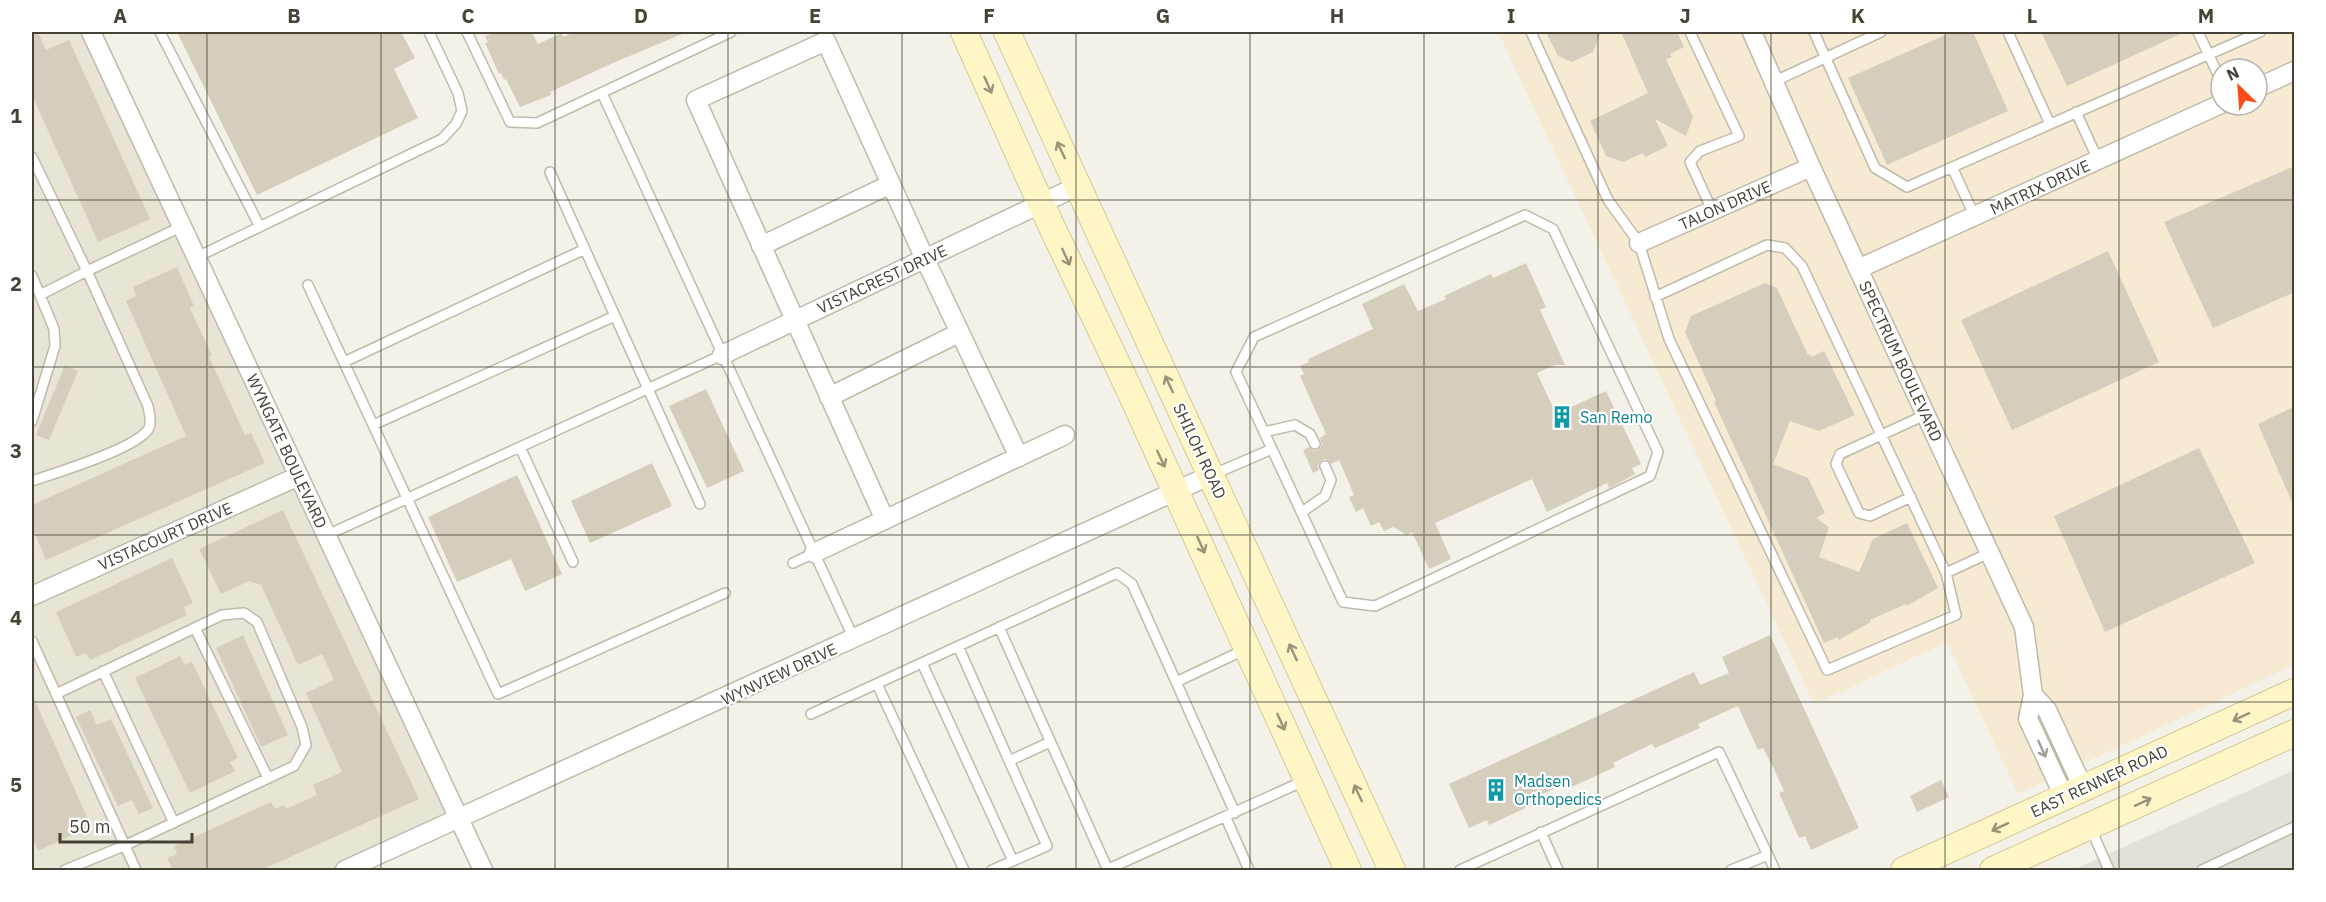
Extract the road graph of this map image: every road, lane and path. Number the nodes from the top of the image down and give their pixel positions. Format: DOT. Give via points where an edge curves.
graph roads {
  1 [pos="91,32"];
  2 [pos="160,32"];
  3 [pos="429,32"];
  4 [pos="467,32"];
  5 [pos="731,32"];
  6 [pos="964,32"];
  7 [pos="1007,32"];
  8 [pos="1531,32"];
  9 [pos="1690,32"];
  10 [pos="1752,32"];
  11 [pos="1814,32"];
  12 [pos="1881,32"];
  13 [pos="2008,32"];
  14 [pos="2198,32"];
  15 [pos="2260,32"];
  16 [pos="2208,54"];
  17 [pos="1825,57"];
  18 [pos="2209,57"];
  19 [pos="2295,71"];
  20 [pos="1773,82"];
  21 [pos="2269,83"];
  22 [pos="602,93"];
  23 [pos="2209,109"];
  24 [pos="2076,112"];
  25 [pos="2050,124"];
  26 [pos="32,157"];
  27 [pos="2098,160"];
  28 [pos="1811,166"];
  29 [pos="1952,167"];
  30 [pos="550,172"];
  31 [pos="891,184"];
  32 [pos="1078,186"];
  33 [pos="1041,204"];
  34 [pos="1712,210"];
  35 [pos="1975,217"];
  36 [pos="183,226"];
  37 [pos="260,227"];
  38 [pos="1639,243"];
  39 [pos="761,246"];
  40 [pos="585,249"];
  41 [pos="197,257"];
  42 [pos="925,259"];
  43 [pos="1858,269"];
  44 [pos="87,271"];
  45 [pos="32,276"];
  46 [pos="308,285"];
  47 [pos="36,294"];
  48 [pos="1655,297"];
  49 [pos="615,316"];
  50 [pos="794,320"];
  51 [pos="959,333"];
  52 [pos="722,355"];
  53 [pos="344,362"];
  54 [pos="648,389"];
  55 [pos="829,397"];
  56 [pos="1925,415"];
  57 [pos="32,421"];
  58 [pos="373,426"];
  59 [pos="1264,432"];
  60 [pos="1065,435"];
  61 [pos="1882,435"];
  62 [pos="1315,444"];
  63 [pos="520,447"];
  64 [pos="1272,449"];
  65 [pos="1018,457"];
  66 [pos="1325,466"];
  67 [pos="1211,475"];
  68 [pos="299,476"];
  69 [pos="32,481"];
  70 [pos="1176,492"];
  71 [pos="1911,497"];
  72 [pos="407,498"];
  73 [pos="700,504"];
  74 [pos="1302,512"];
  75 [pos="885,520"];
  76 [pos="327,535"];
  77 [pos="1989,553"];
  78 [pos="814,554"];
  79 [pos="573,562"];
  80 [pos="793,563"];
  81 [pos="1946,573"];
  82 [pos="725,593"];
  83 [pos="32,596"];
  84 [pos="999,627"];
  85 [pos="195,628"];
  86 [pos="854,639"];
  87 [pos="32,641"];
  88 [pos="958,646"];
  89 [pos="1248,649"];
  90 [pos="922,663"];
  91 [pos="103,671"];
  92 [pos="1176,682"];
  93 [pos="878,684"];
  94 [pos="2295,692"];
  95 [pos="56,694"];
  96 [pos="811,714"];
  97 [pos="2295,733"];
  98 [pos="1050,742"];
  99 [pos="1009,761"];
  100 [pos="1343,762"];
  101 [pos="268,778"];
  102 [pos="1307,779"];
  103 [pos="2073,793"];
  104 [pos="1235,813"];
  105 [pos="1226,818"];
  106 [pos="459,820"];
  107 [pos="174,823"];
  108 [pos="2090,827"];
  109 [pos="2295,827"];
  110 [pos="1541,832"];
  111 [pos="126,845"];
  112 [pos="1768,855"];
  113 [pos="1013,861"];
  114 [pos="1346,868"];
  115 [pos="65,870"];
  116 [pos="136,870"];
  117 [pos="345,870"];
  118 [pos="483,870"];
  119 [pos="964,870"];
  120 [pos="992,870"];
  121 [pos="1107,870"];
  122 [pos="1249,870"];
  123 [pos="1392,870"];
  124 [pos="1460,870"];
  125 [pos="1558,870"];
  126 [pos="1731,870"];
  127 [pos="1775,870"];
  128 [pos="1904,870"];
  129 [pos="1994,870"];
  130 [pos="2109,870"];
  131 [pos="2202,870"];
  1 -- 36 [label="street, WYNGATE BOULEVARD"];
  2 -- 37 [label="lane"];
  3 -- 37 [label="lane" via="458,93 462,111 456,124 442,139"];
  4 -- 22 [label="lane" via="510,122 537,123"];
  5 -- 22 [label="lane"];
  6 -- 33 [label="main road, one-way"];
  32 -- 7 [label="main road, SHILOH ROAD, one-way"];
  8 -- 38 [label="lane" via="1608,200"];
  9 -- 34 [label="lane" via="1739,136 1700,151 1690,162"];
  10 -- 20 [label="street, SPECTRUM BOULEVARD"];
  11 -- 17 [label="lane"];
  12 -- 17 [label="lane"];
  13 -- 25 [label="lane"];
  14 -- 16 [label="lane"];
  15 -- 16 [label="lane"];
  16 -- 18 [label="lane"];
  16 -- 24 [label="lane"];
  17 -- 20 [label="lane"];
  17 -- 29 [label="lane" via="1875,168 1907,187"];
  19 -- 21 [label="street"];
  20 -- 28 [label="street, SPECTRUM BOULEVARD"];
  22 -- 52 [label="lane"];
  23 -- 27 [label="street, MATRIX DRIVE"];
  24 -- 25 [label="lane"];
  24 -- 27 [label="lane"];
  25 -- 29 [label="lane"];
  26 -- 44 [label="lane"];
  27 -- 35 [label="street, MATRIX DRIVE"];
  28 -- 34 [label="street, TALON DRIVE"];
  28 -- 43 [label="street, SPECTRUM BOULEVARD"];
  29 -- 35 [label="lane"];
  30 -- 40 [label="lane"];
  31 -- 39 [label="street"];
  31 -- 39 [label="street" via="826,41 696,100"];
  31 -- 42 [label="street"];
  32 -- 33 [label="street, VISTACREST DRIVE"];
  67 -- 32 [label="main road, SHILOH ROAD, one-way"];
  33 -- 42 [label="street, VISTACREST DRIVE"];
  33 -- 70 [label="main road, one-way"];
  34 -- 38 [label="street, TALON DRIVE"];
  35 -- 43 [label="street, MATRIX DRIVE"];
  36 -- 41 [label="street, WYNGATE BOULEVARD"];
  36 -- 44 [label="lane"];
  37 -- 41 [label="lane"];
  38 -- 48 [label="lane"];
  39 -- 50 [label="street"];
  40 -- 49 [label="lane"];
  40 -- 53 [label="lane"];
  41 -- 68 [label="street, WYNGATE BOULEVARD"];
  42 -- 50 [label="street, VISTACREST DRIVE"];
  42 -- 51 [label="street"];
  43 -- 56 [label="street, SPECTRUM BOULEVARD"];
  44 -- 47 [label="lane"];
  44 -- 69 [label="lane" via="148,406 151,423 148,431 116,451"];
  45 -- 47 [label="lane"];
  46 -- 53 [label="lane"];
  47 -- 57 [label="lane" via="54,329 55,346"];
  48 -- 61 [label="lane" via="1767,245 1785,248 1802,266"];
  48 -- 81 [label="lane" via="1669,339 1827,670 1956,615"];
  49 -- 54 [label="lane"];
  49 -- 58 [label="lane"];
  50 -- 52 [label="street, VISTACREST DRIVE"];
  50 -- 55 [label="street"];
  51 -- 55 [label="street"];
  51 -- 65 [label="street"];
  52 -- 54 [label="lane"];
  52 -- 78 [label="lane"];
  53 -- 58 [label="lane"];
  54 -- 63 [label="lane"];
  54 -- 73 [label="lane"];
  55 -- 75 [label="street"];
  56 -- 61 [label="lane"];
  56 -- 77 [label="street, SPECTRUM BOULEVARD"];
  58 -- 72 [label="lane"];
  59 -- 62 [label="lane" via="1295,425 1310,434"];
  59 -- 64 [label="lane"];
  59 -- 74 [label="lane" via="1236,372 1254,337 1525,215 1553,229 1658,452 1650,476 1375,606 1343,602"];
  60 -- 65 [label="street"];
  61 -- 71 [label="lane"];
  61 -- 71 [label="lane" via="1840,454 1836,464 1859,513 1870,516"];
  63 -- 72 [label="lane"];
  63 -- 79 [label="lane"];
  64 -- 67 [label="lane"];
  64 -- 74 [label="lane"];
  65 -- 75 [label="street"];
  66 -- 74 [label="lane" via="1331,480 1325,496"];
  67 -- 70 [label="street, WYNVIEW DRIVE"];
  100 -- 67 [label="main road, SHILOH ROAD, one-way"];
  68 -- 76 [label="street, WYNGATE BOULEVARD"];
  68 -- 83 [label="street, VISTACOURT DRIVE"];
  70 -- 86 [label="street, WYNVIEW DRIVE"];
  70 -- 89 [label="main road, one-way"];
  71 -- 81 [label="lane"];
  72 -- 76 [label="lane"];
  72 -- 82 [label="lane" via="498,694"];
  75 -- 78 [label="street"];
  76 -- 106 [label="street, WYNGATE BOULEVARD"];
  77 -- 81 [label="lane"];
  77 -- 103 [label="street, SPECTRUM BOULEVARD" via="2024,627 2032,695 2047,710 2079,779"];
  78 -- 80 [label="lane"];
  78 -- 86 [label="lane"];
  84 -- 88 [label="lane"];
  84 -- 92 [label="lane" via="1118,573 1132,584"];
  84 -- 98 [label="lane"];
  85 -- 91 [label="lane"];
  85 -- 101 [label="lane"];
  85 -- 101 [label="lane" via="222,615 244,614 257,622 306,745 294,766"];
  86 -- 106 [label="street, WYNVIEW DRIVE"];
  87 -- 95 [label="lane"];
  88 -- 90 [label="lane"];
  88 -- 99 [label="lane"];
  89 -- 92 [label="lane"];
  89 -- 102 [label="main road, one-way"];
  90 -- 93 [label="lane"];
  90 -- 113 [label="lane"];
  91 -- 95 [label="lane"];
  91 -- 107 [label="lane"];
  92 -- 104 [label="lane"];
  93 -- 96 [label="lane"];
  93 -- 119 [label="lane"];
  94 -- 103 [label="main road, EAST RENNER ROAD, one-way"];
  95 -- 111 [label="lane"];
  108 -- 97 [label="main road, one-way"];
  98 -- 99 [label="lane"];
  98 -- 121 [label="lane"];
  99 -- 113 [label="lane" via="1047,846"];
  100 -- 102 [label="main road"];
  123 -- 100 [label="main road, SHILOH ROAD, one-way"];
  101 -- 107 [label="lane"];
  102 -- 104 [label="lane"];
  102 -- 114 [label="main road"];
  103 -- 108 [label="main road"];
  103 -- 128 [label="main road, EAST RENNER ROAD, one-way"];
  104 -- 105 [label="lane"];
  105 -- 121 [label="lane"];
  105 -- 122 [label="lane"];
  106 -- 117 [label="street, WYNVIEW DRIVE"];
  106 -- 118 [label="street, WYNGATE BOULEVARD"];
  107 -- 111 [label="lane"];
  108 -- 129 [label="main road"];
  108 -- 130 [label="lane"];
  109 -- 131 [label="lane"];
  110 -- 112 [label="lane" via="1719,753"];
  110 -- 124 [label="lane"];
  110 -- 125 [label="lane"];
  111 -- 115 [label="lane"];
  111 -- 116 [label="lane"];
  112 -- 126 [label="lane"];
  112 -- 127 [label="lane"];
  113 -- 120 [label="lane"];
}
